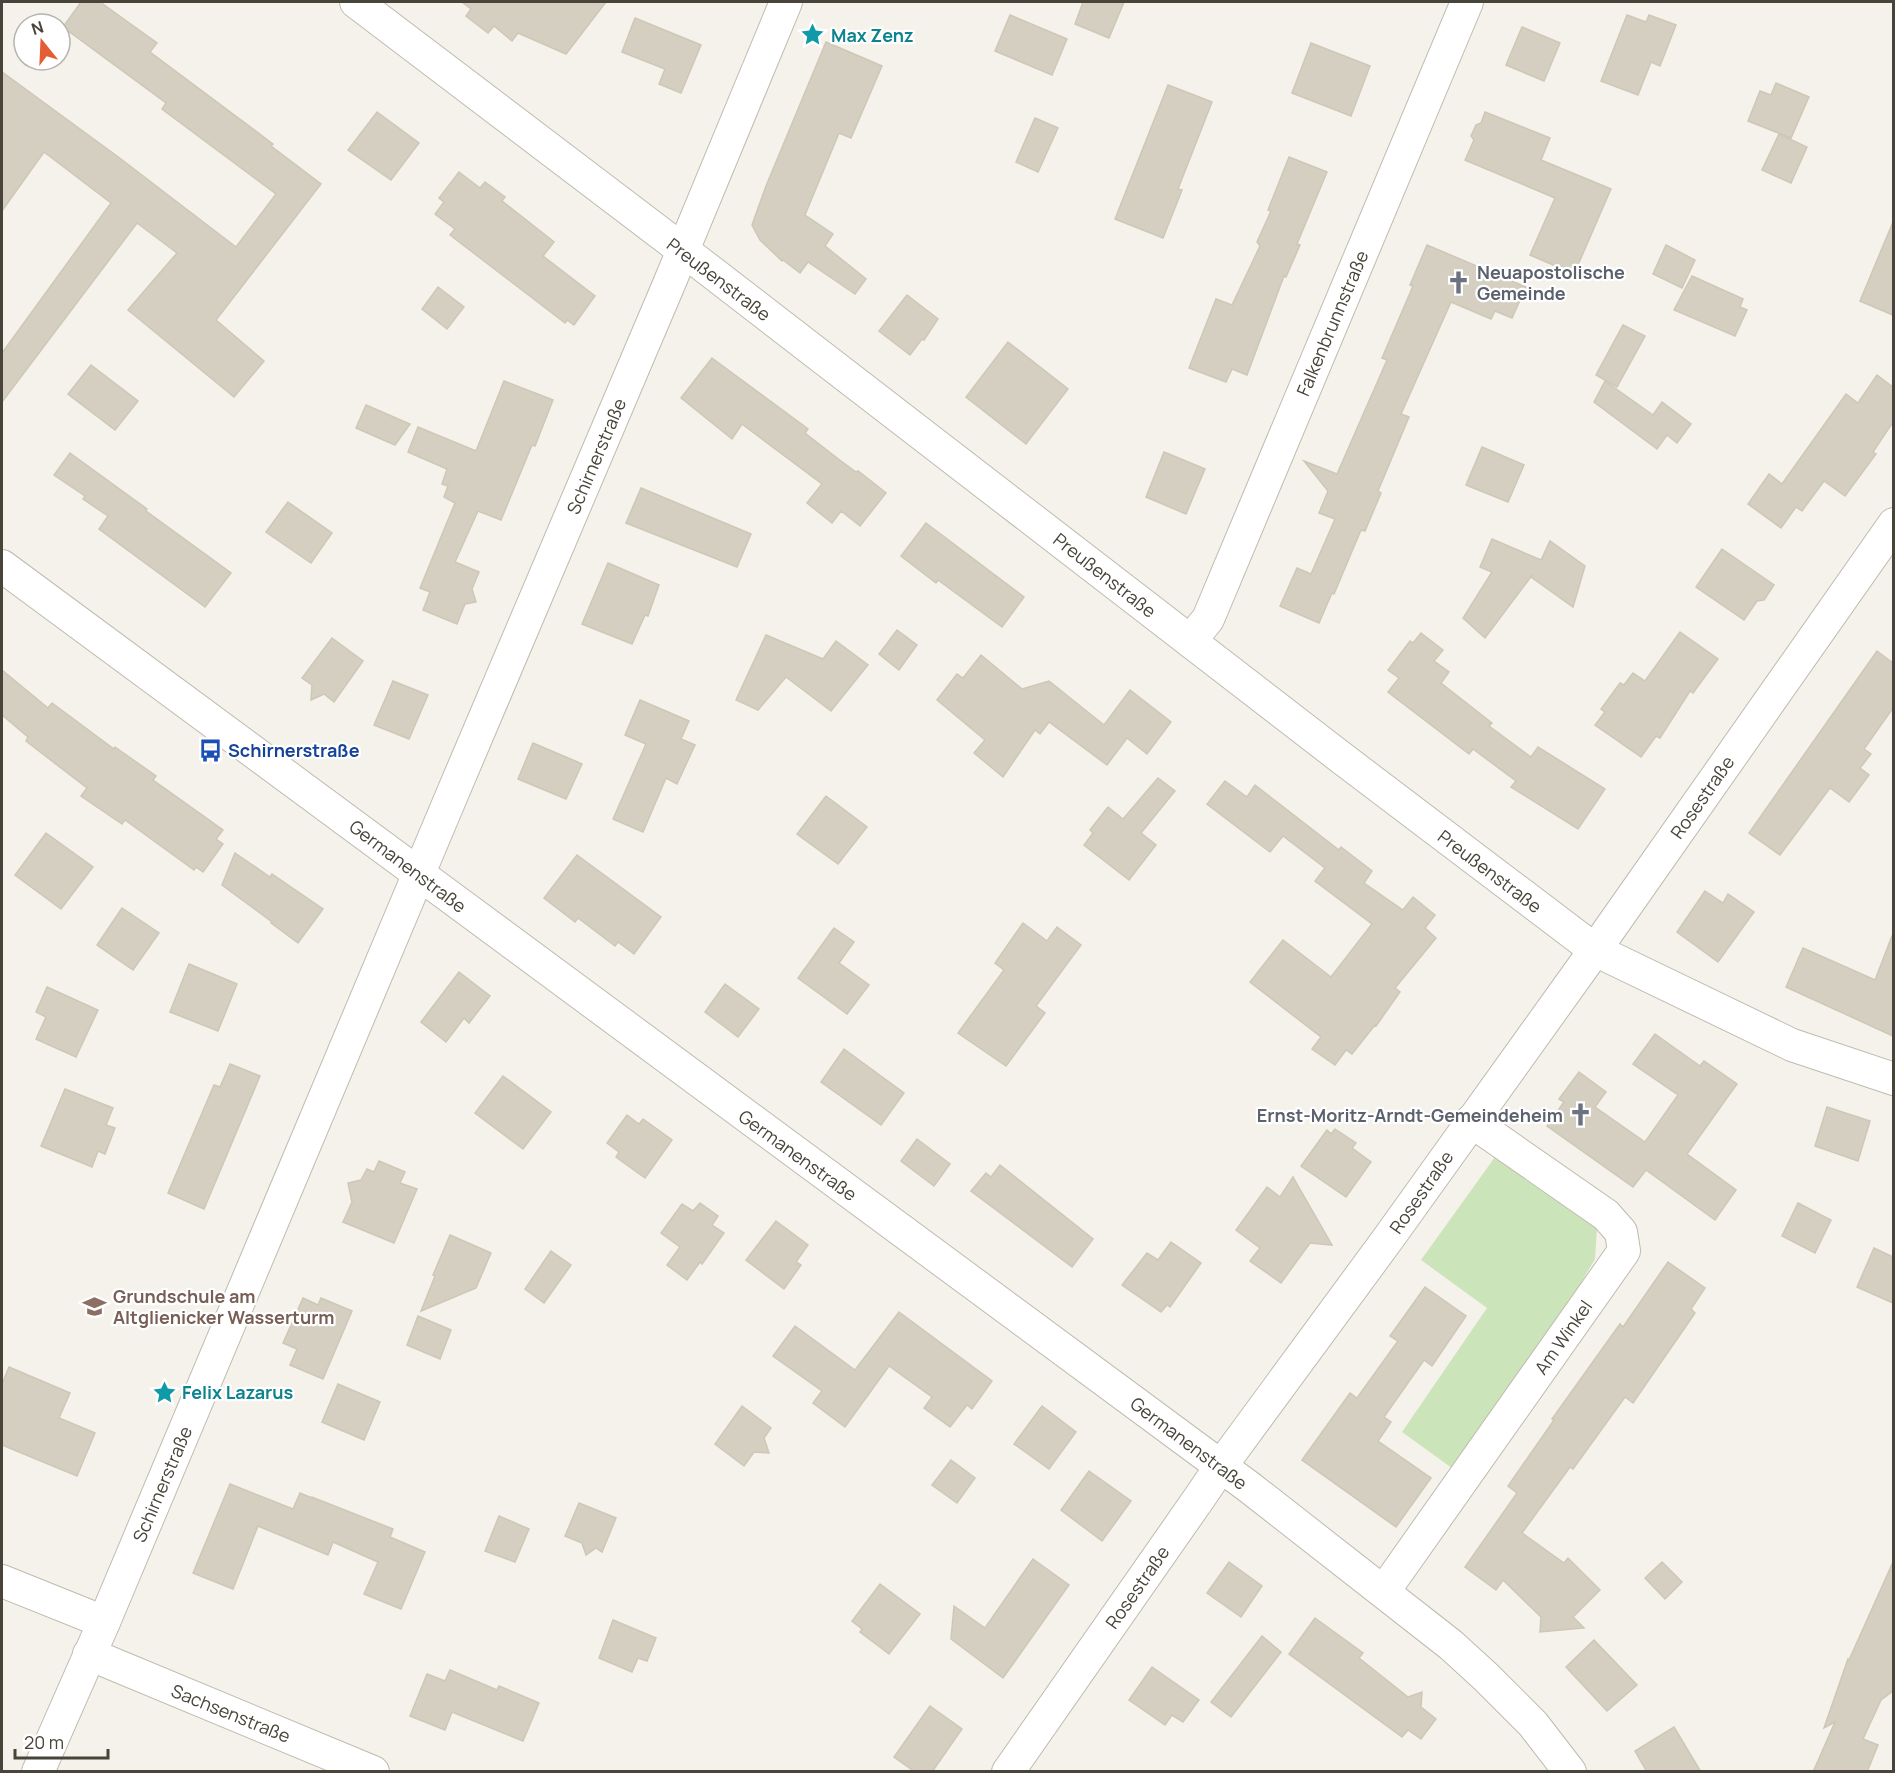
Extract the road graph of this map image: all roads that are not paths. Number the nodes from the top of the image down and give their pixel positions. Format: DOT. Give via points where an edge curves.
graph roads {
  1 [pos="356,2"];
  2 [pos="786,2"];
  3 [pos="1467,2"];
  4 [pos="683,251"];
  5 [pos="1893,524"];
  6 [pos="2,566"];
  7 [pos="1190,641"];
  8 [pos="420,874"];
  9 [pos="1595,950"];
  10 [pos="1893,1079"];
  11 [pos="1471,1121"];
  12 [pos="1221,1466"];
  13 [pos="2,1581"];
  14 [pos="1383,1591"];
  15 [pos="104,1622"];
  16 [pos="89,1654"];
  17 [pos="38,1772"];
  18 [pos="373,1772"];
  19 [pos="1008,1772"];
  20 [pos="1570,1772"];
  1 -- 4 [label="street, Preußenstraße"];
  2 -- 4 [label="street, Schirnerstraße"];
  3 -- 7 [label="street, Falkenbrunnstraße" via="1208,619"];
  4 -- 7 [label="street, Preußenstraße"];
  4 -- 8 [label="street, Schirnerstraße"];
  5 -- 9 [label="street, Rosestraße"];
  6 -- 8 [label="street, Germanenstraße"];
  7 -- 9 [label="street, Preußenstraße"];
  8 -- 12 [label="street, Germanenstraße"];
  8 -- 15 [label="street, Schirnerstraße"];
  9 -- 10 [label="street, Preußenstraße" via="1792,1045"];
  9 -- 11 [label="street, Rosestraße"];
  11 -- 12 [label="street, Rosestraße"];
  11 -- 14 [label="street, Am Winkel" via="1606,1215 1621,1232 1624,1251"];
  12 -- 14 [label="street, Germanenstraße"];
  12 -- 19 [label="street, Rosestraße"];
  13 -- 15 [label="street"];
  14 -- 20 [label="street, Germanenstraße" via="1486,1677 1533,1724"];
  15 -- 16 [label="street, Schirnerstraße"];
  16 -- 17 [label="street, Schirnerstraße"];
  16 -- 18 [label="street, Sachsenstraße"];
}
